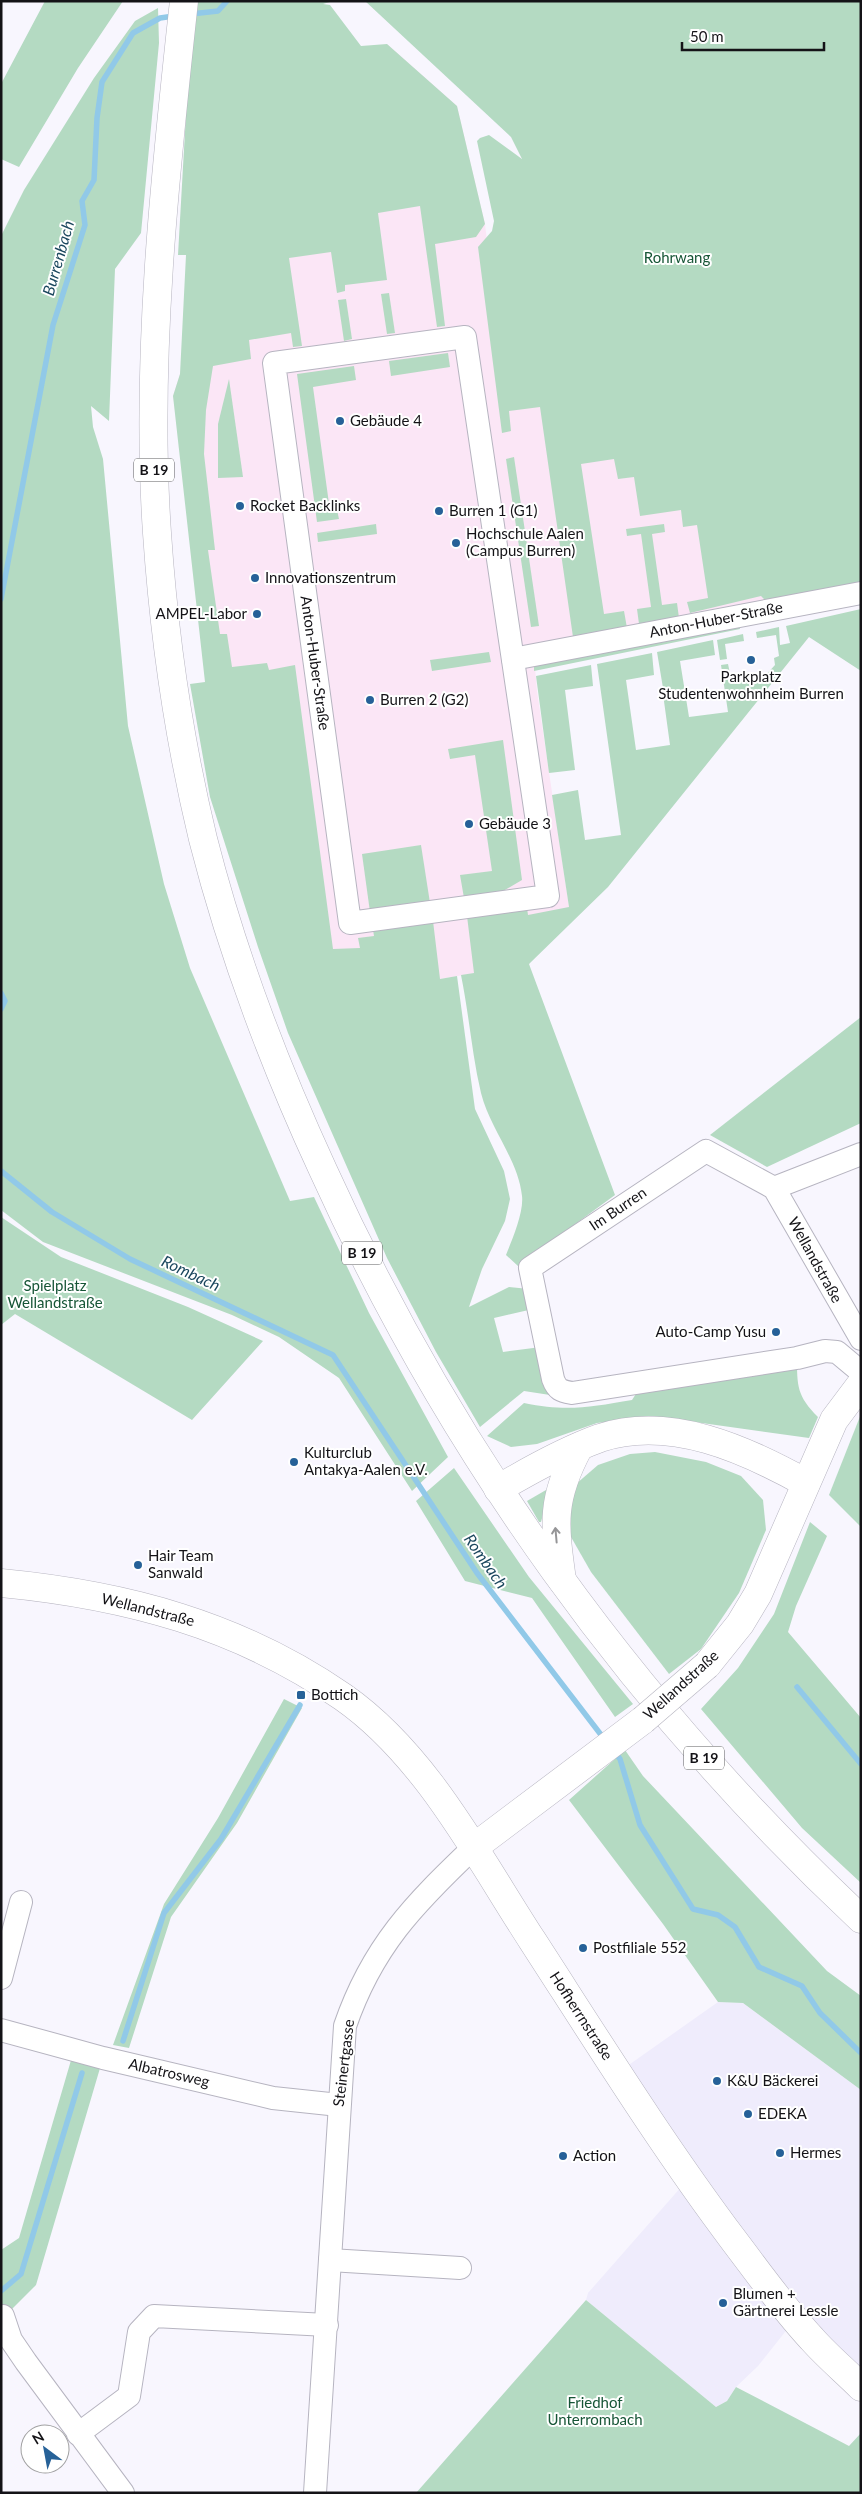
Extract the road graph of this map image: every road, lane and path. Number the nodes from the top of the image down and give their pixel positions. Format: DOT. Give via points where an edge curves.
graph roads {
  1 [pos="184,1"];
  2 [pos="861,593"];
  3 [pos="513,659"];
  4 [pos="861,1154"];
  5 [pos="774,1188"];
  6 [pos="858,1336"];
  7 [pos="837,1352"];
  8 [pos="861,1372"];
  9 [pos="861,1384"];
  10 [pos="579,1447"];
  11 [pos="806,1483"];
  12 [pos="498,1489"];
  13 [pos="1,1583"];
  14 [pos="563,1584"];
  15 [pos="287,1662"];
  16 [pos="473,1848"];
  17 [pos="21,1902"];
  18 [pos="861,1919"];
  19 [pos="1,1978"];
  20 [pos="1,2030"];
  21 [pos="338,2105"];
  22 [pos="330,2260"];
  23 [pos="460,2268"];
  24 [pos="3,2316"];
  25 [pos="327,2325"];
  26 [pos="861,2386"];
  27 [pos="78,2434"];
  28 [pos="123,2493"];
  29 [pos="315,2493"];
  1 -- 12 [label="main road, B 19" via="158,285 154,485 167,636 191,784 229,929 306,1133 381,1290 442,1399"];
  2 -- 3 [label="street, Anton-Huber-Straße"];
  3 -- 3 [label="street, Anton-Huber-Straße" via="465,337 274,363 350,923 548,896"];
  4 -- 5 [label="street"];
  5 -- 6 [label="street, Wellandstraße"];
  5 -- 7 [label="street, Im Burren" via="706,1151 530,1268 556,1387 572,1393 825,1351"];
  6 -- 7 [label="street, Wellandstraße"];
  7 -- 8 [label="street"];
  9 -- 11 [label="main road, Wellandstraße" via="834,1420"];
  10 -- 11 [label="main road" via="623,1433 670,1432 729,1446"];
  10 -- 12 [label="main road"];
  14 -- 10 [label="main road, one-way" via="556,1507 562,1483"];
  11 -- 16 [label="main road, Wellandstraße, bridge" via="758,1594 740,1624 707,1665 598,1755"];
  12 -- 14 [label="main road, B 19"];
  13 -- 15 [label="main road, Wellandstraße" via="144,1606 224,1632"];
  14 -- 18 [label="main road, B 19" via="630,1672 716,1772"];
  15 -- 16 [label="main road, Hofherrnstraße" via="345,1698 379,1727 443,1801"];
  16 -- 21 [label="street, Steinertgasse" via="422,1897 368,1969 345,2026"];
  16 -- 26 [label="main road, Hofherrnstraße" via="687,2179 795,2320"];
  17 -- 19 [label="street"];
  20 -- 21 [label="street, Albatrosweg" via="273,2098"];
  21 -- 22 [label="street, Steinertgasse"];
  22 -- 23 [label="street"];
  22 -- 25 [label="street, Steinertgasse"];
  24 -- 27 [label="street" via="11,2340"];
  25 -- 27 [label="street" via="154,2316 139,2332 129,2396"];
  25 -- 29 [label="street, Steinertgasse"];
  27 -- 28 [label="street"];
}
